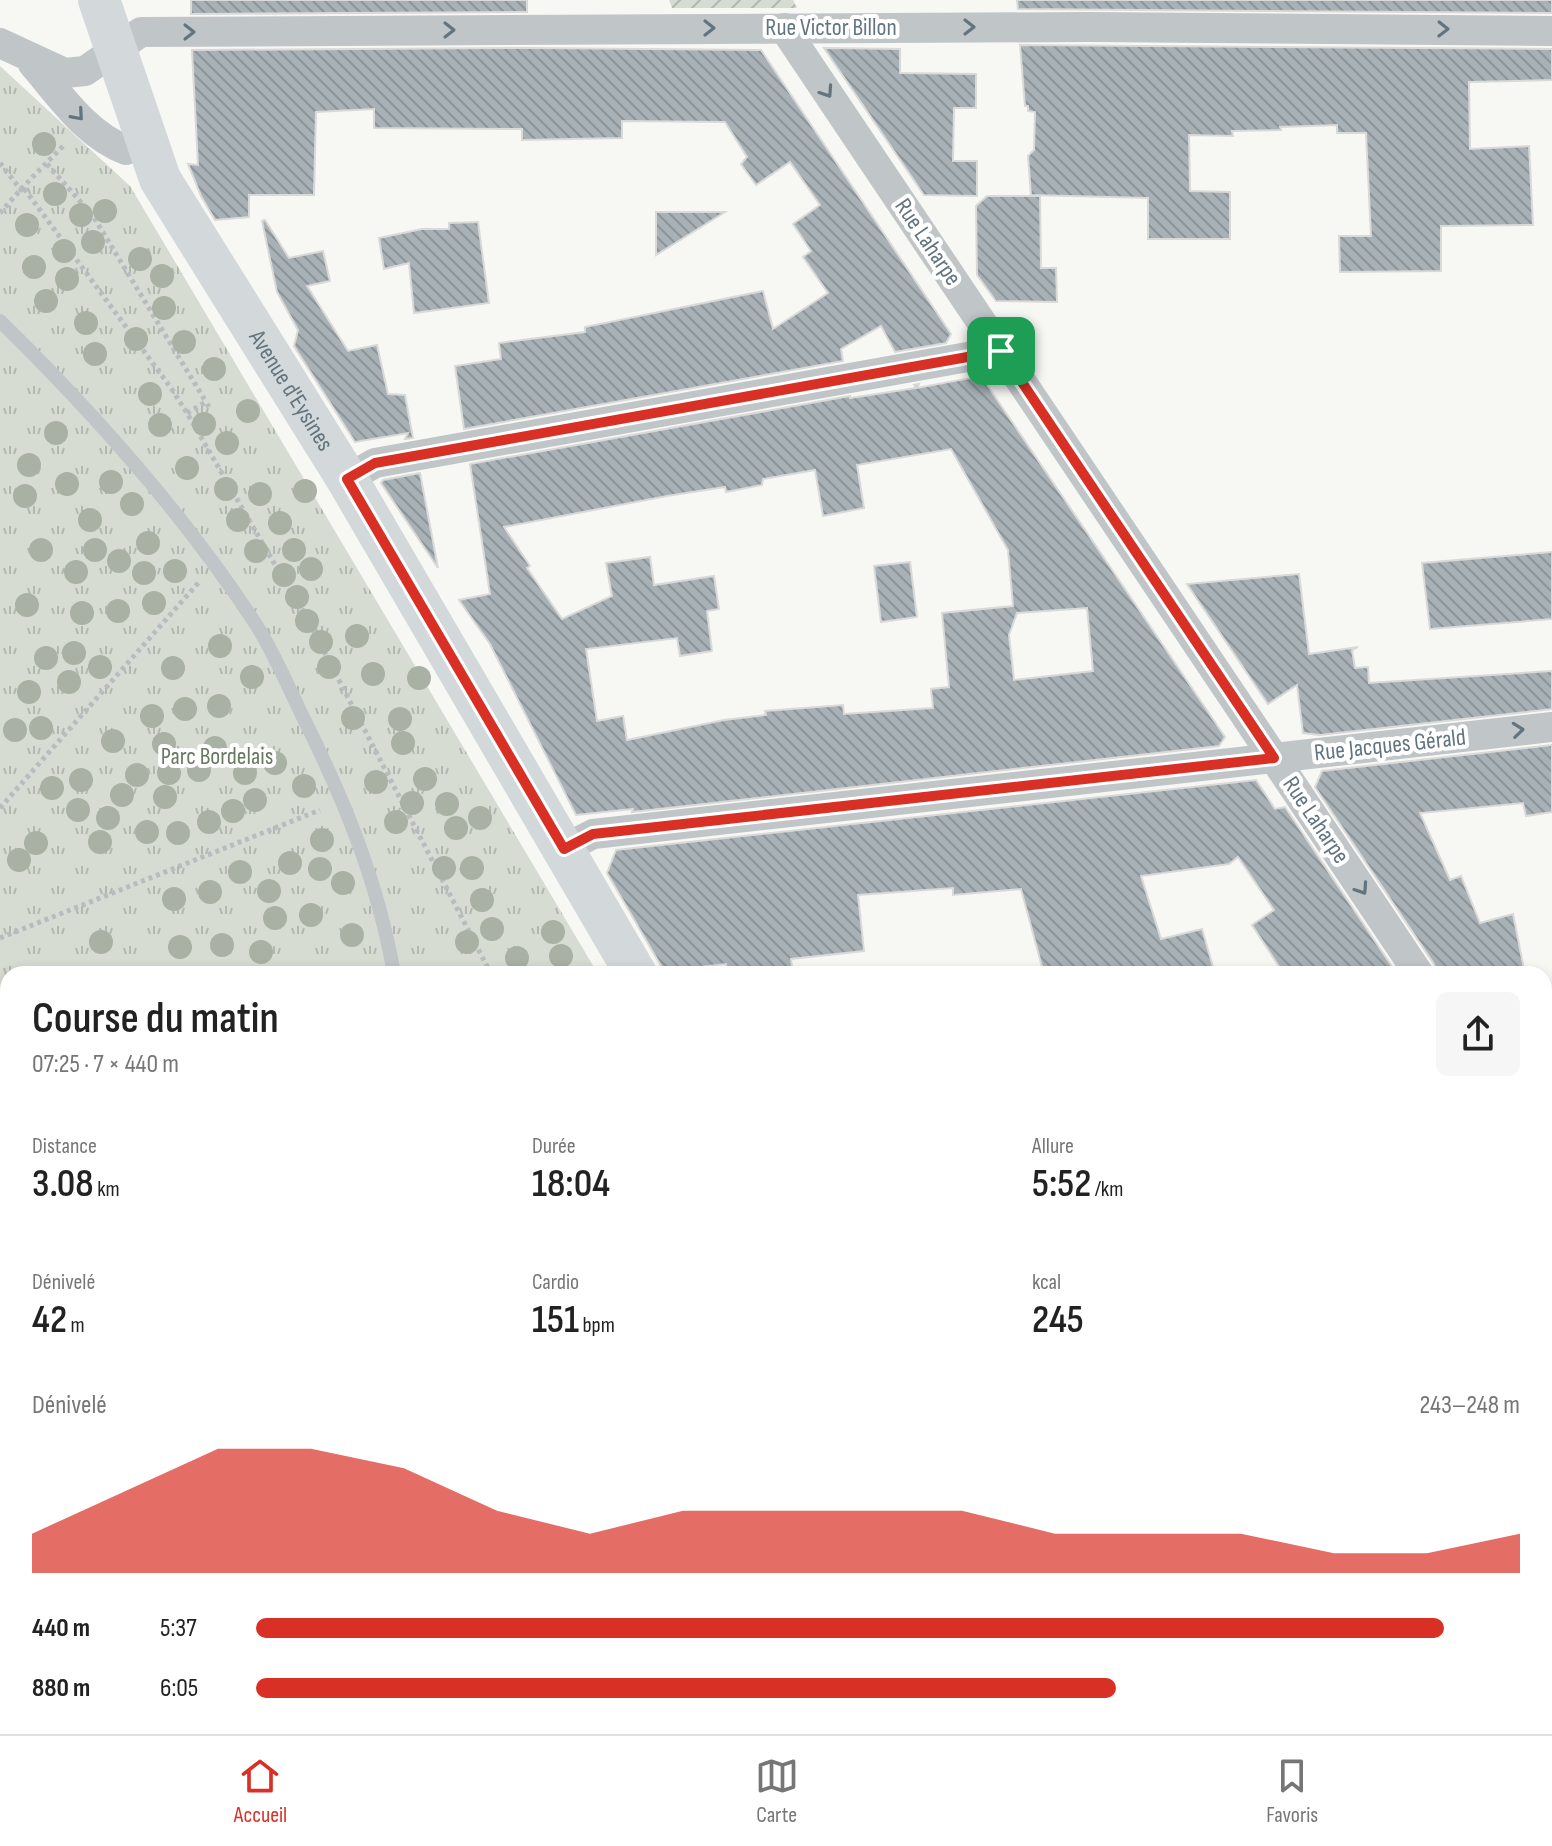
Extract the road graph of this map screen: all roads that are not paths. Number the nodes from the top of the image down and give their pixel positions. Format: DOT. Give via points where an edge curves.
graph roads {
  1 [pos="99,0"];
  2 [pos="1088,13"];
  3 [pos="1365,14"];
  4 [pos="784,28"];
  5 [pos="1552,31"];
  6 [pos="13,50"];
  7 [pos="116,50"];
  8 [pos="145,142"];
  9 [pos="0,321"];
  10 [pos="1001,351"];
  11 [pos="347,479"];
  12 [pos="1552,727"];
  13 [pos="1274,758"];
  14 [pos="564,849"];
  15 [pos="393,966"];
  16 [pos="631,966"];
  17 [pos="1414,966"];
  1 -- 7 [label="street, Avenue d'Eysines"];
  2 -- 3 [label="street, Rue Victor Billon"];
  4 -- 2 [label="street, Rue Victor Billon, one-way"];
  3 -- 5 [label="street, Rue Victor Billon, one-way"];
  7 -- 4 [label="street, Rue Victor Billon, one-way" via="141,32"];
  4 -- 10 [label="street, Rue Laharpe, one-way"];
  6 -- 7 [label="street, Rue Victor Billon" via="65,73 85,71"];
  6 -- 8 [label="street, one-way" via="108,144 126,150"];
  7 -- 8 [label="street, Avenue d'Eysines"];
  8 -- 11 [label="street, Avenue d'Eysines" via="178,211"];
  9 -- 15 [label="lane" via="97,422 194,538 258,628 343,801 386,926"];
  10 -- 11 [label="street" via="375,463"];
  10 -- 13 [label="street, Rue Laharpe"];
  11 -- 14 [label="street, Avenue d'Eysines"];
  13 -- 12 [label="street, Rue Jacques Gérald, one-way"];
  13 -- 14 [label="street, Rue Jacques Gérald" via="593,834"];
  13 -- 17 [label="street, Rue Laharpe, one-way"];
  14 -- 16 [label="street, Avenue d'Eysines"];
}
